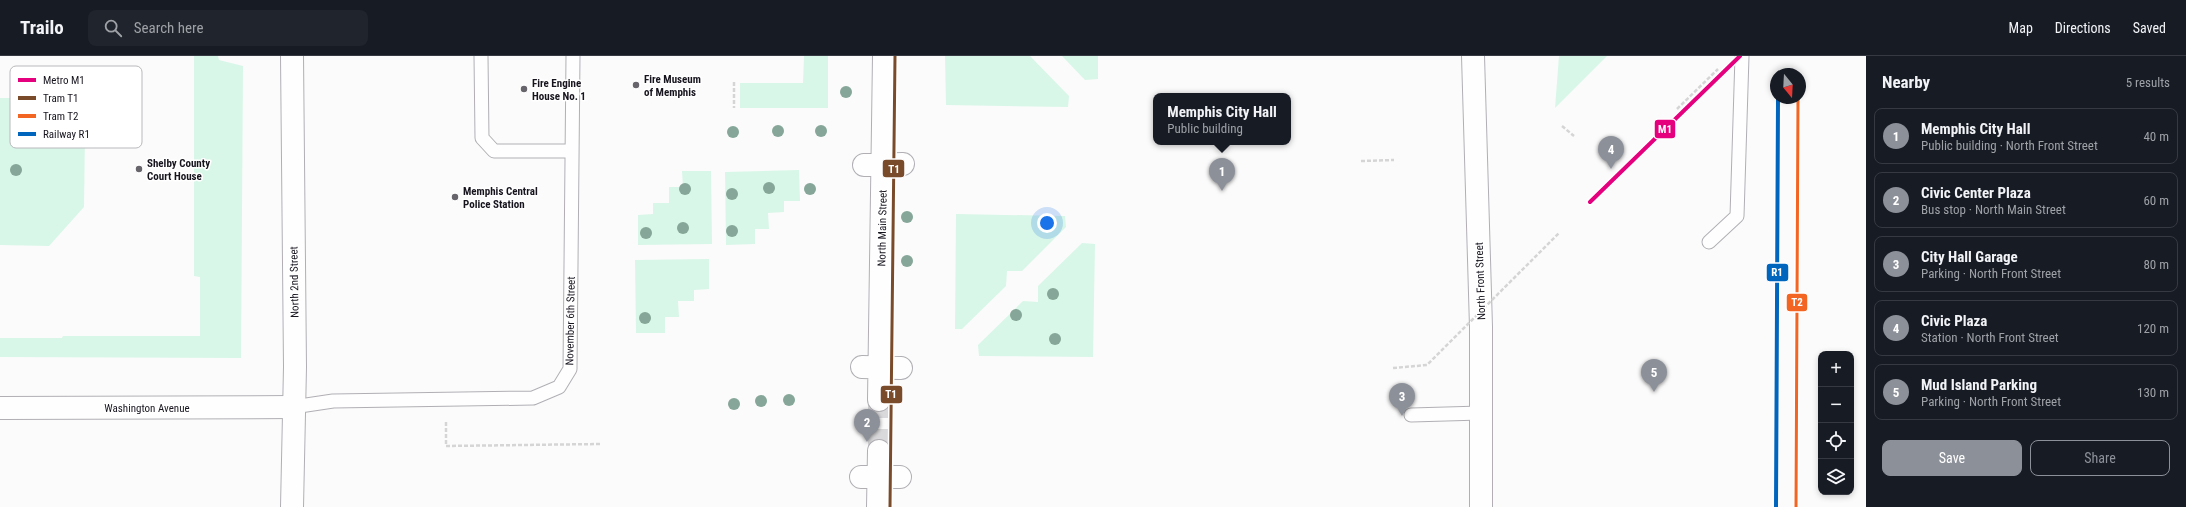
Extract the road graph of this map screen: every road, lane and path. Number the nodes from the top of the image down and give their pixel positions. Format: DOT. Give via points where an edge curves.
graph roads {
  1 [pos="292,56"];
  2 [pos="481,56"];
  3 [pos="573,56"];
  4 [pos="884,56"];
  5 [pos="1473,56"];
  6 [pos="1742,56"];
  7 [pos="1723,64"];
  8 [pos="734,82"];
  9 [pos="734,108"];
  10 [pos="1677,109"];
  11 [pos="1562,126"];
  12 [pos="1574,136"];
  13 [pos="572,151"];
  14 [pos="1394,160"];
  15 [pos="1361,162"];
  16 [pos="1559,233"];
  17 [pos="1709,242"];
  18 [pos="870,367"];
  19 [pos="901,368"];
  20 [pos="1393,368"];
  21 [pos="446,399"];
  22 [pos="879,400"];
  23 [pos="294,407"];
  24 [pos="0,408"];
  25 [pos="1481,413"];
  26 [pos="1411,416"];
  27 [pos="600,444"];
  28 [pos="879,451"];
  29 [pos="870,477"];
  30 [pos="900,477"];
  31 [pos="292,507"];
  32 [pos="878,507"];
  33 [pos="1481,507"];
  1 -- 23 [label="street, North 2nd Street"];
  2 -- 13 [label="lane" via="482,138 490,147 494,151"];
  3 -- 13 [label="lane, November 6th Street"];
  4 -- 18 [label="street, North Main Street" via="884,164"];
  5 -- 25 [label="street, North Front Street"];
  6 -- 17 [label="lane" via="1737,216"];
  7 -- 10 [label="path"];
  8 -- 9 [label="path"];
  11 -- 12 [label="path"];
  13 -- 21 [label="lane, November 6th Street" via="570,369 560,387 533,398"];
  14 -- 15 [label="path"];
  16 -- 20 [label="path, bridge" via="1427,365"];
  18 -- 19 [label="street"];
  18 -- 22 [label="street, North Main Street"];
  21 -- 23 [label="lane, November 6th Street" via="333,401"];
  21 -- 27 [label="path" via="446,446"];
  23 -- 24 [label="street, Washington Avenue"];
  23 -- 31 [label="street, North 2nd Street"];
  25 -- 26 [label="lane"];
  25 -- 33 [label="street, North Front Street"];
  28 -- 29 [label="street"];
  29 -- 30 [label="street"];
  29 -- 32 [label="street"];
}
